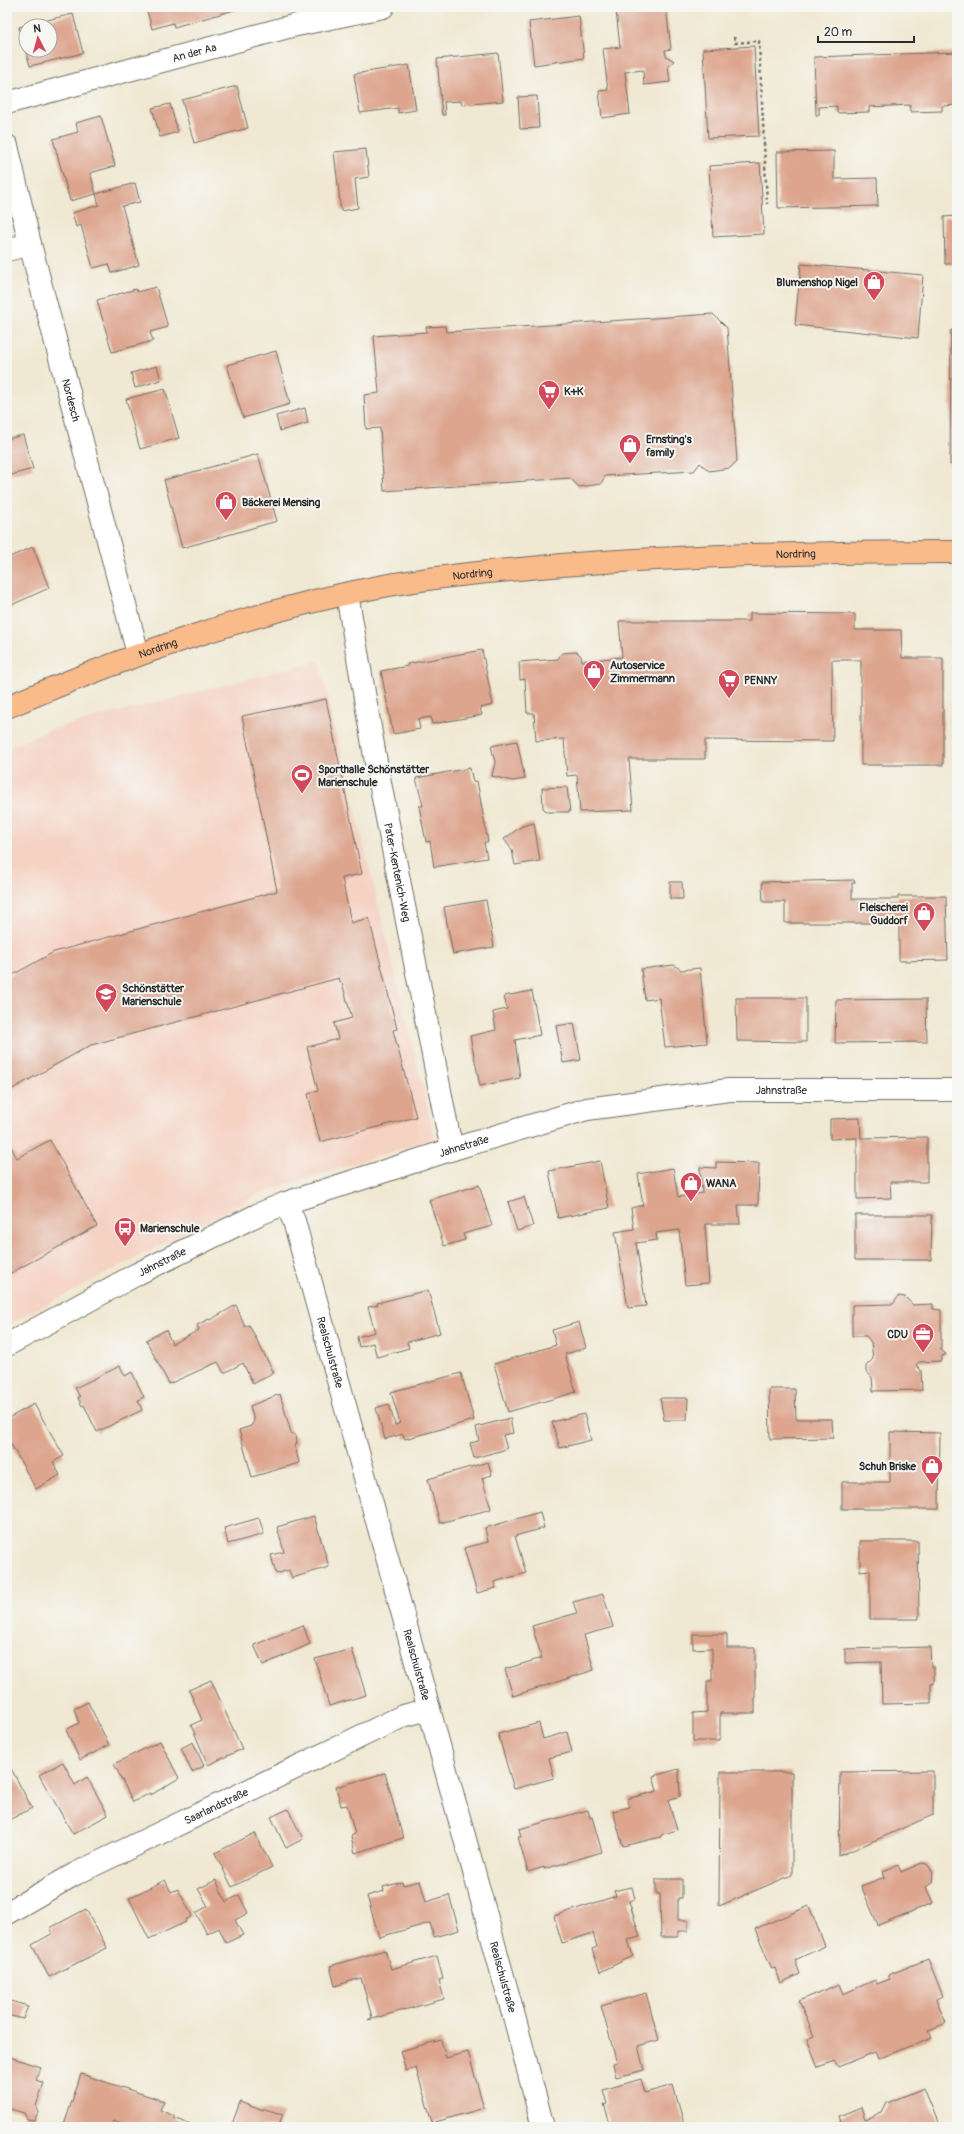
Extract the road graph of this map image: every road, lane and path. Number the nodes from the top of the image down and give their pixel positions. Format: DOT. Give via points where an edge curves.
graph roads {
  1 [pos="383,7"];
  2 [pos="734,37"];
  3 [pos="7,104"];
  4 [pos="7,146"];
  5 [pos="767,204"];
  6 [pos="30,244"];
  7 [pos="7,250"];
  8 [pos="957,552"];
  9 [pos="346,594"];
  10 [pos="138,654"];
  11 [pos="7,707"];
  12 [pos="957,1090"];
  13 [pos="454,1149"];
  14 [pos="286,1203"];
  15 [pos="7,1345"];
  16 [pos="429,1709"];
  17 [pos="7,1913"];
  18 [pos="543,2127"];
  1 -- 3 [label="street, An der Aa" via="292,26"];
  2 -- 5 [label="path" via="735,43 759,41"];
  4 -- 6 [label="street, Nordesch"];
  6 -- 7 [label="street"];
  6 -- 10 [label="street, Nordesch"];
  8 -- 9 [label="main road, Nordring" via="648,558 482,572"];
  9 -- 10 [label="main road, Nordring" via="253,618"];
  9 -- 13 [label="street, Pater-Kentenich-Weg" via="376,762 448,1132"];
  10 -- 11 [label="main road, Nordring"];
  12 -- 13 [label="street, Jahnstraße" via="729,1090 587,1109"];
  13 -- 14 [label="street, Jahnstraße"];
  14 -- 15 [label="street, Jahnstraße" via="92,1297"];
  14 -- 16 [label="street, Realschulstraße" via="296,1229"];
  16 -- 17 [label="street, Saarlandstraße" via="403,1716 75,1874"];
  16 -- 18 [label="street, Realschulstraße"];
}
